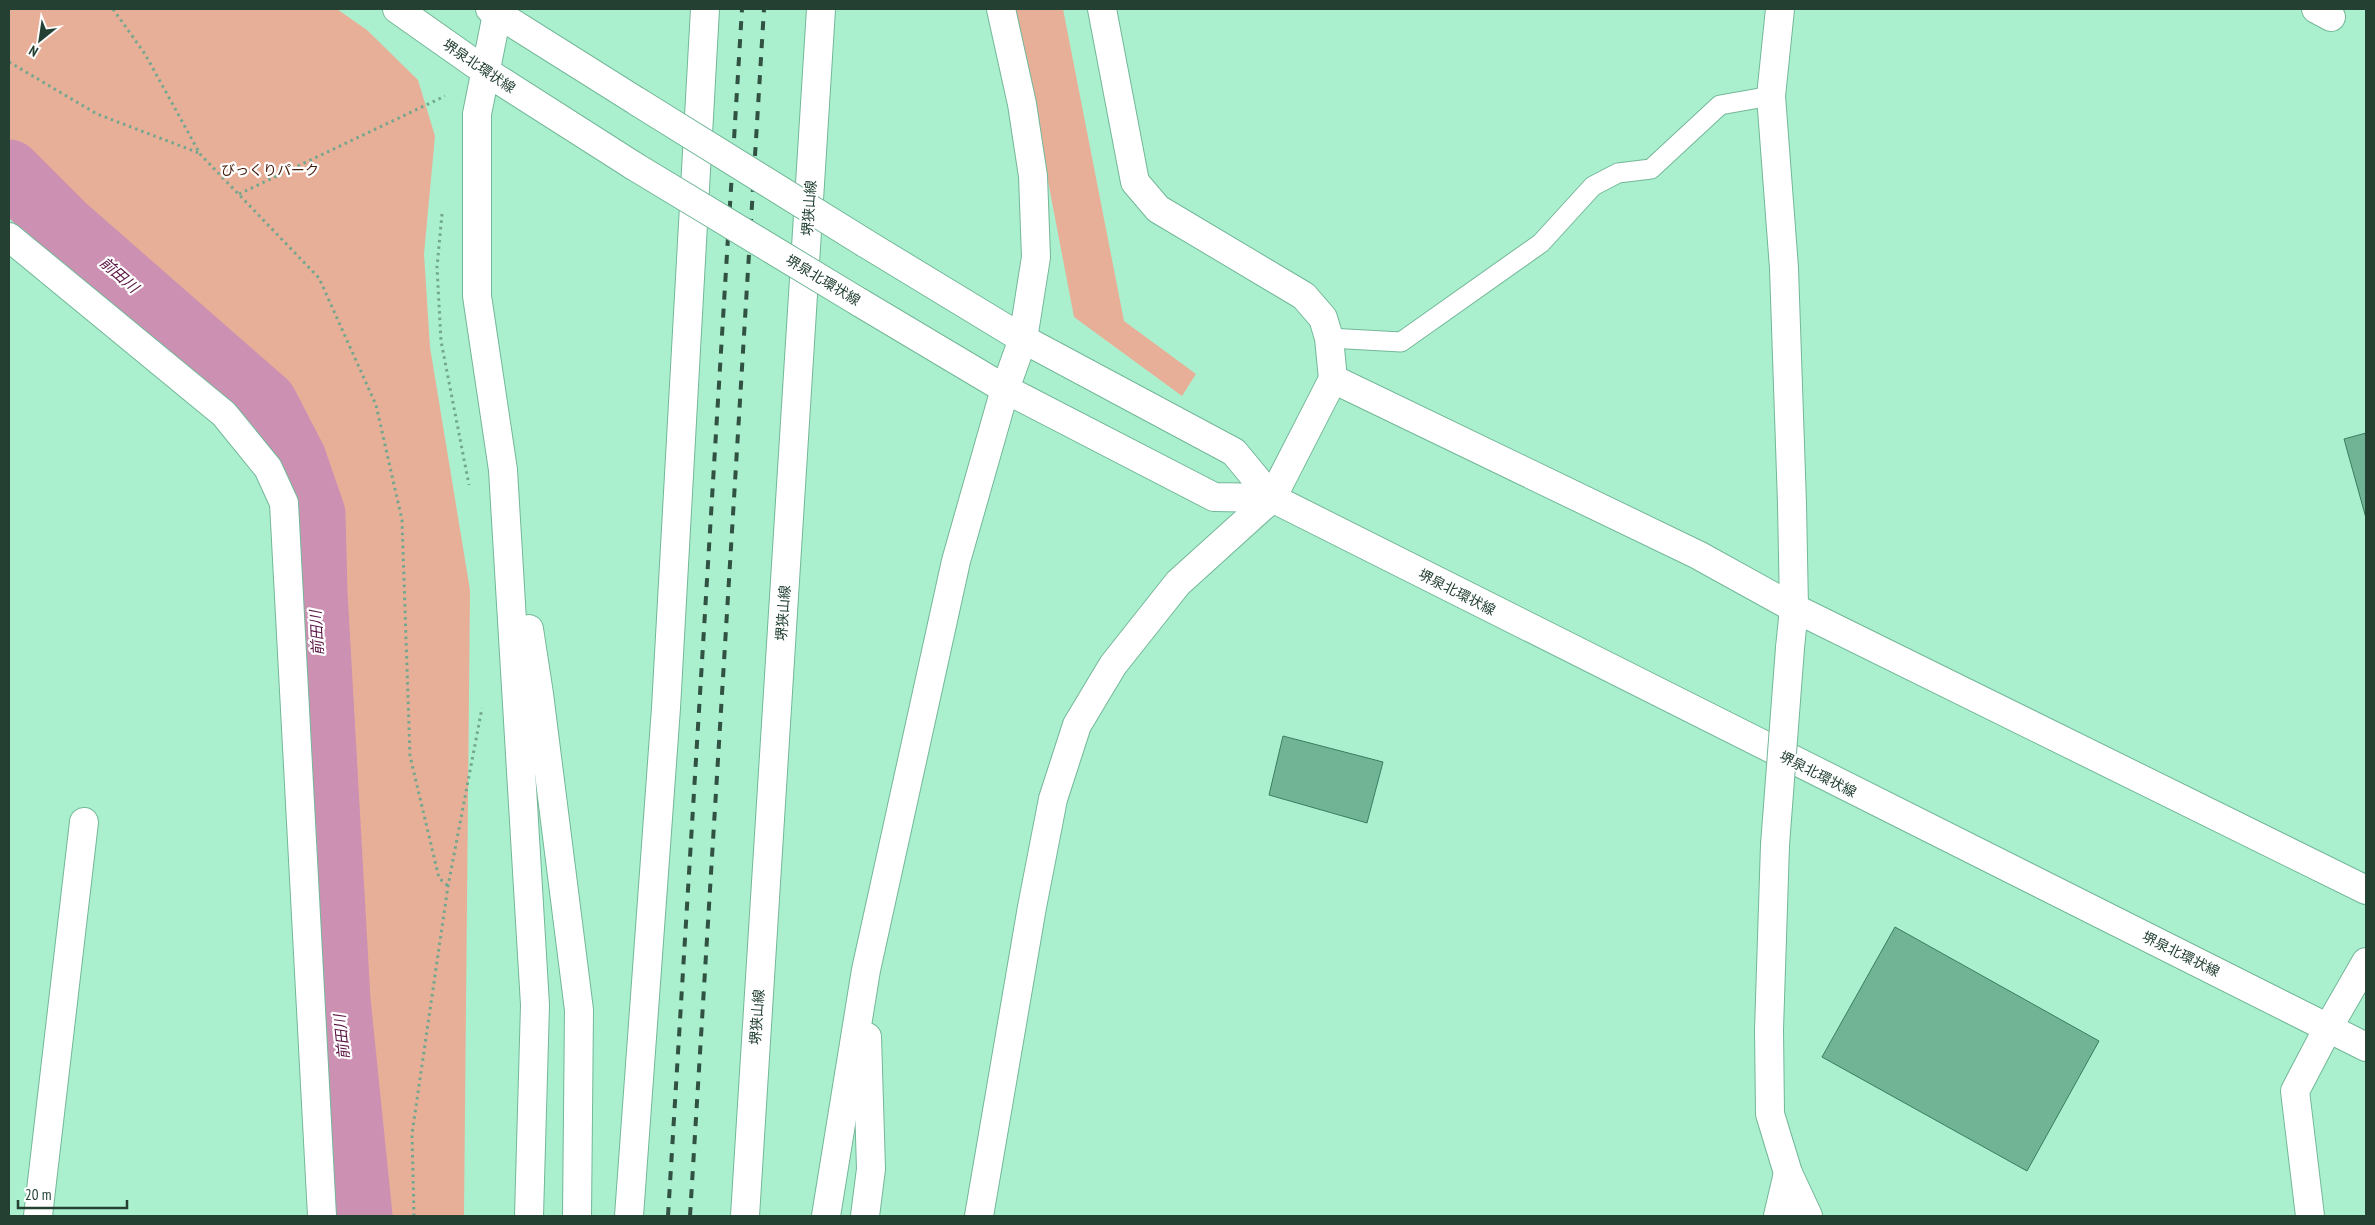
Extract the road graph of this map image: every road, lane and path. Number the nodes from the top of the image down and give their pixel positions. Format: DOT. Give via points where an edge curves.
graph roads {
  1 [pos="113,9"];
  2 [pos="397,9"];
  3 [pos="705,9"];
  4 [pos="821,9"];
  5 [pos="1001,9"];
  6 [pos="1102,9"];
  7 [pos="1780,9"];
  8 [pos="495,10"];
  9 [pos="9,62"];
  10 [pos="486,71"];
  11 [pos="446,96"];
  12 [pos="1771,96"];
  13 [pos="200,154"];
  14 [pos="239,194"];
  15 [pos="442,211"];
  16 [pos="9,237"];
  17 [pos="1329,338"];
  18 [pos="1023,339"];
  19 [pos="1333,379"];
  20 [pos="1005,389"];
  21 [pos="503,470"];
  22 [pos="469,488"];
  23 [pos="1272,498"];
  24 [pos="1794,608"];
  25 [pos="484,700"];
  26 [pos="84,822"];
  27 [pos="448,886"];
  28 [pos="2366,890"];
  29 [pos="2366,962"];
  30 [pos="866,970"];
  31 [pos="2328,1028"];
  32 [pos="2366,1047"];
  33 [pos="1788,1173"];
  34 [pos="38,1216"];
  35 [pos="322,1216"];
  36 [pos="414,1216"];
  37 [pos="529,1216"];
  38 [pos="577,1216"];
  39 [pos="629,1216"];
  40 [pos="745,1216"];
  41 [pos="826,1216"];
  42 [pos="865,1216"];
  43 [pos="979,1216"];
  44 [pos="1778,1216"];
  45 [pos="1808,1216"];
  46 [pos="2310,1216"];
  1 -- 13 [label="path" via="145,54"];
  2 -- 10 [label="main road, 堺泉北環状線"];
  3 -- 39 [label="main road" via="666,698"];
  4 -- 40 [label="main road, 堺狭山線"];
  5 -- 18 [label="main road" via="1022,104 1033,176 1036,257"];
  6 -- 17 [label="main road" via="1135,182 1158,209 1304,296 1323,318"];
  7 -- 12 [label="main road"];
  8 -- 10 [label="main road"];
  8 -- 18 [label="main road, 堺泉北環状線, bridge"];
  9 -- 13 [label="path" via="97,114"];
  10 -- 20 [label="main road, 堺泉北環状線, bridge" via="634,166"];
  10 -- 21 [label="main road" via="478,114 476,156 477,296"];
  11 -- 14 [label="path"];
  12 -- 17 [label="lane" via="1720,105 1651,168 1618,173 1593,186 1541,242 1400,342"];
  12 -- 24 [label="main road" via="1784,268"];
  13 -- 14 [label="path"];
  14 -- 27 [label="path" via="319,278 376,405 402,520 410,756 439,878"];
  15 -- 22 [label="path" via="437,267 442,341"];
  16 -- 35 [label="main road" via="224,414 268,468 284,503"];
  17 -- 19 [label="main road"];
  18 -- 20 [label="main road"];
  18 -- 23 [label="main road, 堺泉北環状線" via="1234,452"];
  19 -- 23 [label="main road"];
  19 -- 24 [label="main road" via="1698,556"];
  20 -- 23 [label="main road, 堺泉北環状線" via="1214,497"];
  20 -- 30 [label="main road" via="956,561"];
  21 -- 37 [label="main road" via="535,1005"];
  21 -- 38 [label="main road" via="539,694 579,1010"];
  23 -- 31 [label="main road, 堺泉北環状線"];
  23 -- 43 [label="main road" via="1178,583 1113,665 1077,725 1053,799"];
  24 -- 28 [label="main road"];
  24 -- 33 [label="main road, bridge" via="1775,845 1769,1030 1770,1114"];
  25 -- 27 [label="path"];
  26 -- 34 [label="main road"];
  27 -- 36 [label="path" via="412,1134"];
  29 -- 31 [label="main road"];
  30 -- 41 [label="main road"];
  30 -- 42 [label="main road" via="870,1169"];
  31 -- 32 [label="main road, 堺泉北環状線"];
  31 -- 46 [label="main road" via="2295,1091"];
  33 -- 44 [label="main road"];
  33 -- 45 [label="main road"];
}
